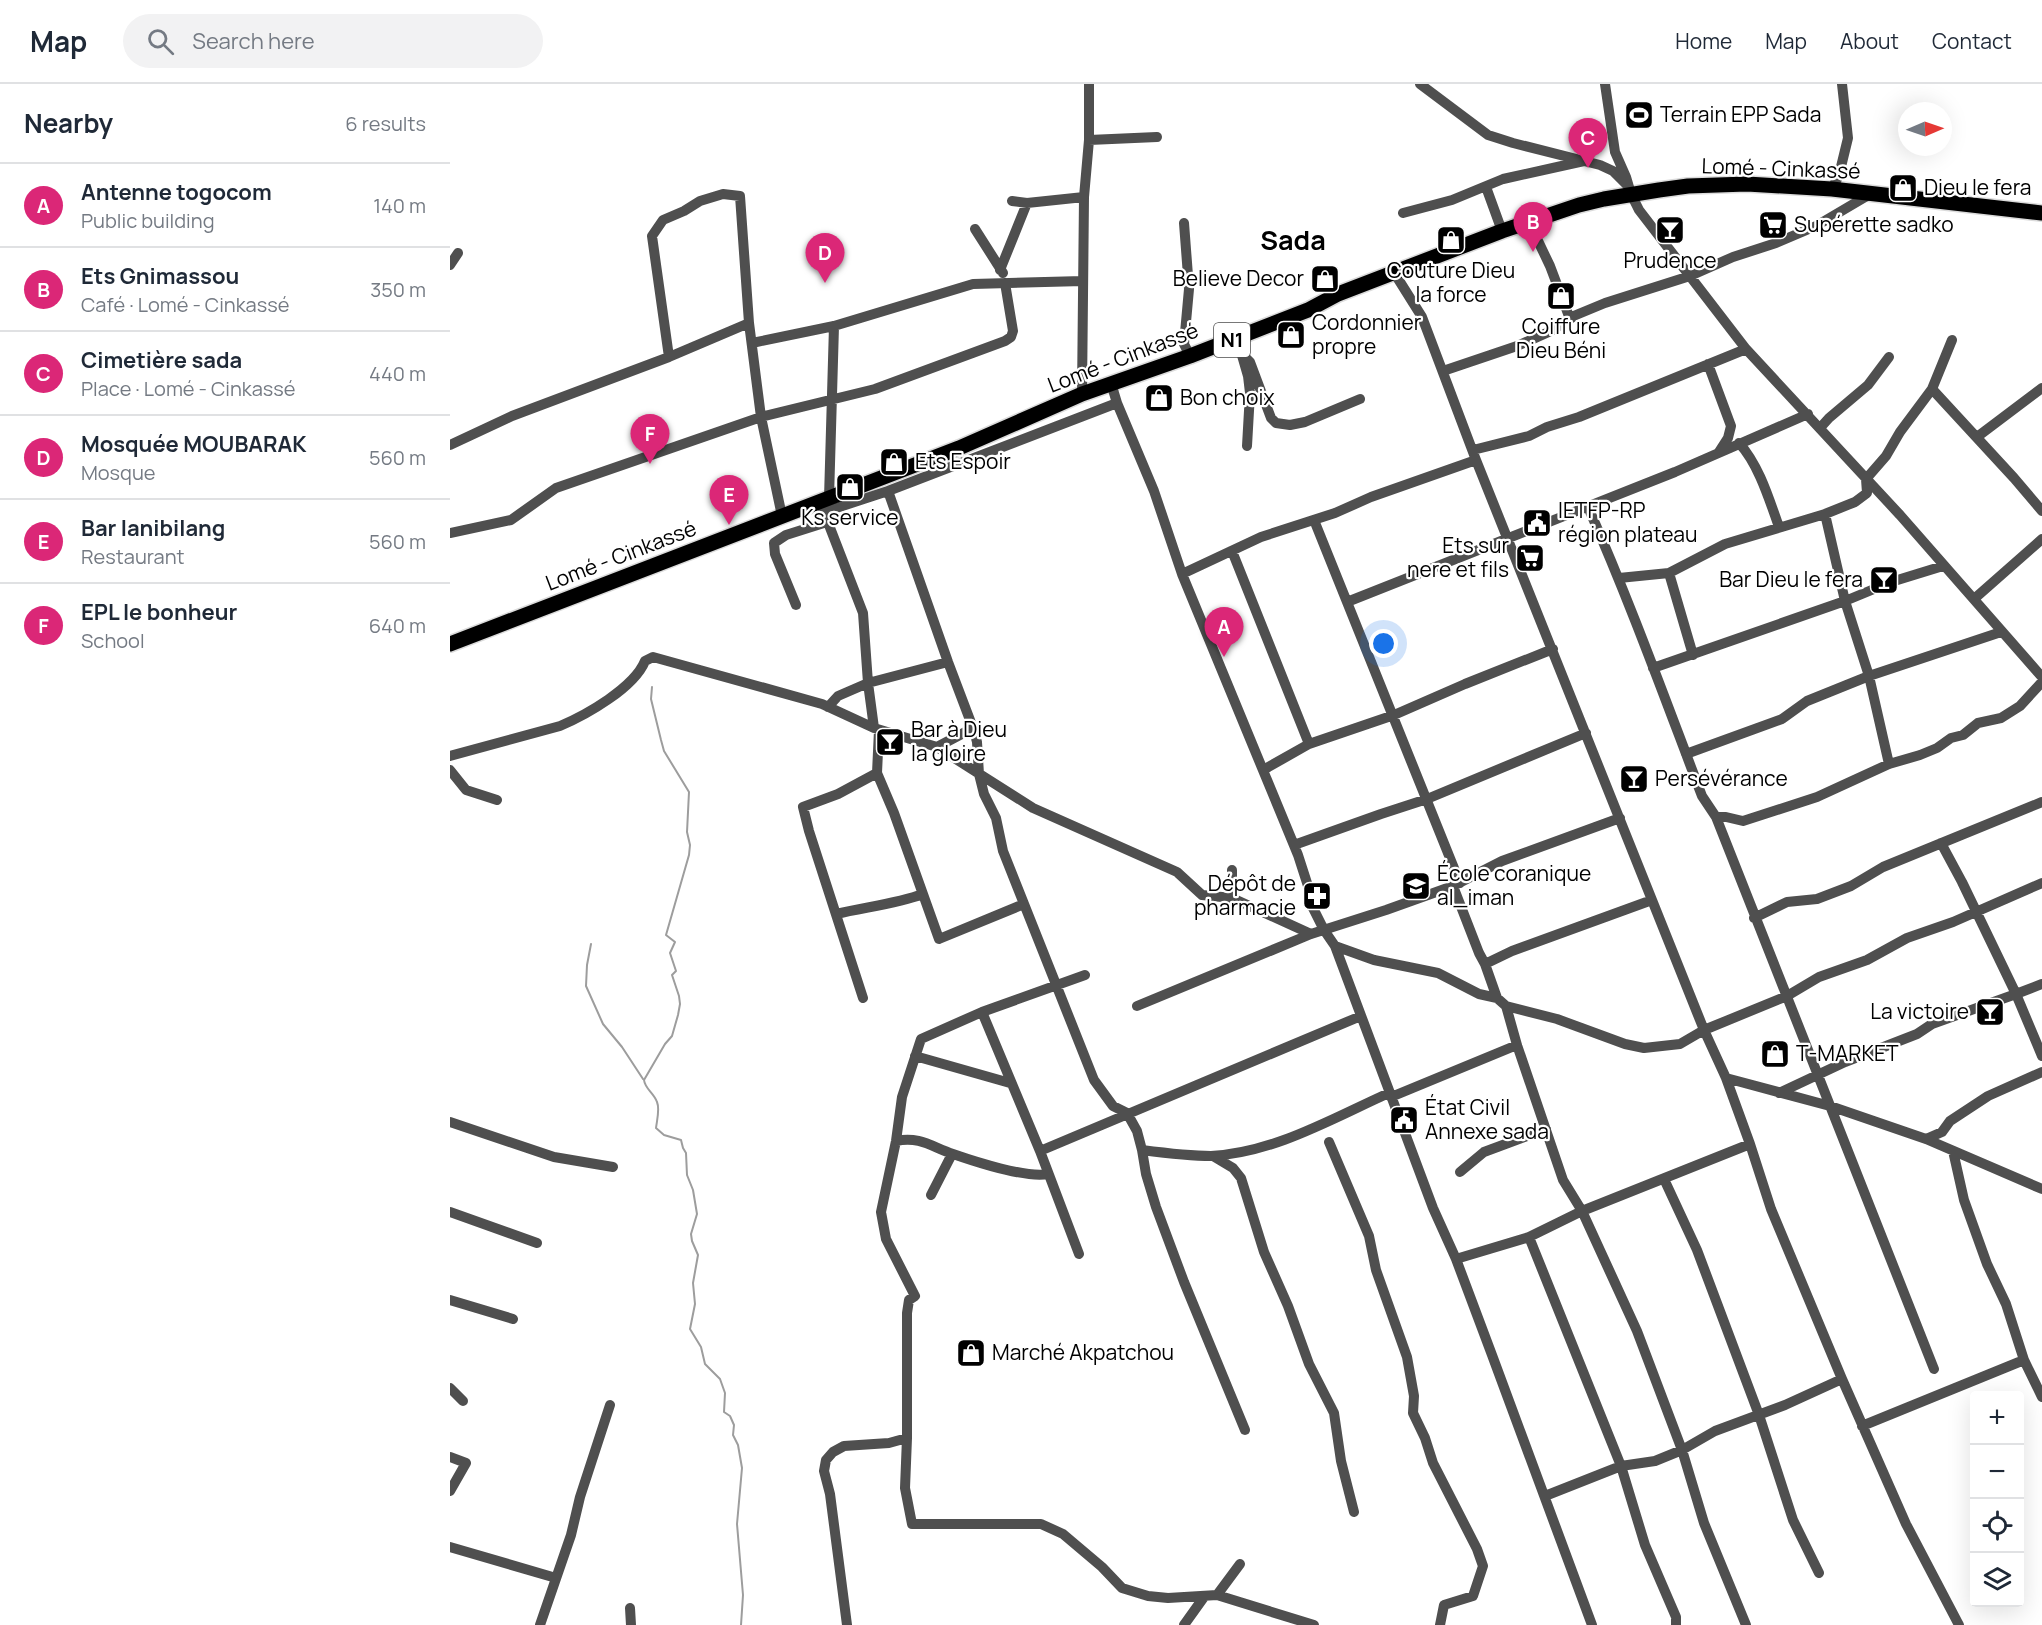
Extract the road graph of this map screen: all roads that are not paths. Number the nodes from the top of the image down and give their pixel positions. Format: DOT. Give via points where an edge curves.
graph roads {
  1 [pos="1089,84"];
  2 [pos="1420,84"];
  3 [pos="1605,84"];
  4 [pos="1842,84"];
  5 [pos="1157,137"];
  6 [pos="1089,140"];
  7 [pos="1586,160"];
  8 [pos="1486,187"];
  9 [pos="1832,189"];
  10 [pos="1630,191"];
  11 [pos="1872,193"];
  12 [pos="1084,197"];
  13 [pos="1012,201"];
  14 [pos="1027,203"];
  15 [pos="1403,213"];
  16 [pos="2042,213"];
  17 [pos="1529,222"];
  18 [pos="1184,223"];
  19 [pos="975,229"];
  20 [pos="1502,231"];
  21 [pos="458,253"];
  22 [pos="450,265"];
  23 [pos="1000,270"];
  24 [pos="1395,274"];
  25 [pos="1690,276"];
  26 [pos="1083,280"];
  27 [pos="1008,283"];
  28 [pos="1570,319"];
  29 [pos="749,323"];
  30 [pos="834,326"];
  31 [pos="1237,338"];
  32 [pos="1952,340"];
  33 [pos="752,343"];
  34 [pos="1746,349"];
  35 [pos="1242,354"];
  36 [pos="1190,356"];
  37 [pos="669,357"];
  38 [pos="1889,357"];
  39 [pos="1708,364"];
  40 [pos="1443,371"];
  41 [pos="1111,383"];
  42 [pos="1932,389"];
  43 [pos="2041,391"];
  44 [pos="1082,394"];
  45 [pos="1360,399"];
  46 [pos="830,401"];
  47 [pos="1117,403"];
  48 [pos="1808,414"];
  49 [pos="761,417"];
  50 [pos="1820,428"];
  51 [pos="1977,436"];
  52 [pos="1740,443"];
  53 [pos="450,445"];
  54 [pos="1247,446"];
  55 [pos="959,448"];
  56 [pos="1718,453"];
  57 [pos="1474,455"];
  58 [pos="957,465"];
  59 [pos="1866,479"];
  60 [pos="888,491"];
  61 [pos="1588,507"];
  62 [pos="825,508"];
  63 [pos="2042,511"];
  64 [pos="1825,514"];
  65 [pos="782,516"];
  66 [pos="1314,520"];
  67 [pos="1779,527"];
  68 [pos="450,533"];
  69 [pos="2042,538"];
  70 [pos="1509,539"];
  71 [pos="1232,551"];
  72 [pos="1943,566"];
  73 [pos="1669,573"];
  74 [pos="1182,574"];
  75 [pos="1619,578"];
  76 [pos="1974,599"];
  77 [pos="1845,601"];
  78 [pos="1347,602"];
  79 [pos="796,605"];
  80 [pos="2001,632"];
  81 [pos="450,644"];
  82 [pos="1552,649"];
  83 [pos="1693,656"];
  84 [pos="948,662"];
  85 [pos="1653,668"];
  86 [pos="1869,676"];
  87 [pos="2042,677"];
  88 [pos="2042,682"];
  89 [pos="868,683"];
  90 [pos="828,707"];
  91 [pos="1394,715"];
  92 [pos="973,728"];
  93 [pos="876,729"];
  94 [pos="1586,733"];
  95 [pos="1309,744"];
  96 [pos="937,747"];
  97 [pos="1686,754"];
  98 [pos="450,756"];
  99 [pos="1889,764"];
  100 [pos="450,770"];
  101 [pos="1263,770"];
  102 [pos="877,773"];
  103 [pos="979,774"];
  104 [pos="1427,799"];
  105 [pos="496,800"];
  106 [pos="2042,802"];
  107 [pos="1620,818"];
  108 [pos="1716,818"];
  109 [pos="1941,843"];
  110 [pos="1294,846"];
  111 [pos="1232,870"];
  112 [pos="2042,883"];
  113 [pos="1456,884"];
  114 [pos="923,894"];
  115 [pos="1232,898"];
  116 [pos="1652,900"];
  117 [pos="1024,904"];
  118 [pos="1977,912"];
  119 [pos="836,914"];
  120 [pos="1754,918"];
  121 [pos="1324,930"];
  122 [pos="1311,934"];
  123 [pos="1335,946"];
  124 [pos="1485,964"];
  125 [pos="1085,975"];
  126 [pos="2042,984"];
  127 [pos="1056,986"];
  128 [pos="2016,994"];
  129 [pos="1787,996"];
  130 [pos="863,998"];
  131 [pos="1497,998"];
  132 [pos="1137,1006"];
  133 [pos="1506,1006"];
  134 [pos="982,1012"];
  135 [pos="1361,1016"];
  136 [pos="1704,1030"];
  137 [pos="1517,1045"];
  138 [pos="915,1056"];
  139 [pos="2042,1056"];
  140 [pos="2042,1072"];
  141 [pos="1818,1075"];
  142 [pos="1726,1078"];
  143 [pos="1010,1083"];
  144 [pos="1779,1093"];
  145 [pos="1390,1095"];
  146 [pos="1830,1107"];
  147 [pos="1127,1113"];
  148 [pos="450,1122"];
  149 [pos="1546,1129"];
  150 [pos="1926,1139"];
  151 [pos="896,1141"];
  152 [pos="1329,1142"];
  153 [pos="1750,1144"];
  154 [pos="1040,1150"];
  155 [pos="1142,1150"];
  156 [pos="1953,1151"];
  157 [pos="952,1154"];
  158 [pos="1213,1156"];
  159 [pos="613,1167"];
  160 [pos="1460,1172"];
  161 [pos="1048,1174"];
  162 [pos="1664,1179"];
  163 [pos="2042,1190"];
  164 [pos="931,1195"];
  165 [pos="1582,1211"];
  166 [pos="450,1212"];
  167 [pos="1529,1237"];
  168 [pos="537,1244"];
  169 [pos="1079,1254"];
  170 [pos="1456,1259"];
  171 [pos="450,1300"];
  172 [pos="513,1319"];
  173 [pos="2024,1360"];
  174 [pos="1934,1369"];
  175 [pos="1842,1379"];
  176 [pos="450,1388"];
  177 [pos="2042,1397"];
  178 [pos="462,1401"];
  179 [pos="610,1405"];
  180 [pos="1759,1414"];
  181 [pos="1862,1426"];
  182 [pos="1245,1430"];
  183 [pos="907,1438"];
  184 [pos="1682,1450"];
  185 [pos="450,1457"];
  186 [pos="1621,1467"];
  187 [pos="450,1491"];
  188 [pos="1545,1496"];
  189 [pos="1354,1512"];
  190 [pos="450,1547"];
  191 [pos="1240,1564"];
  192 [pos="1819,1573"];
  193 [pos="556,1578"];
  194 [pos="1217,1595"];
  195 [pos="1204,1596"];
  196 [pos="630,1608"];
  197 [pos="540,1625"];
  198 [pos="631,1625"];
  199 [pos="847,1625"];
  200 [pos="1184,1625"];
  201 [pos="1314,1625"];
  202 [pos="1440,1625"];
  203 [pos="1592,1625"];
  204 [pos="1676,1625"];
  205 [pos="1746,1625"];
  206 [pos="1959,1625"];
  1 -- 6 [label="street"];
  2 -- 7 [label="street" via="1488,135"];
  3 -- 10 [label="street" via="1615,152"];
  4 -- 9 [label="street" via="1848,138"];
  5 -- 6 [label="street"];
  6 -- 12 [label="street"];
  7 -- 8 [label="street" via="1503,179"];
  7 -- 10 [label="street" via="1613,171"];
  8 -- 15 [label="street"];
  8 -- 20 [label="street"];
  9 -- 10 [label="highway, Lomé - Cinkassé / N1" via="1747,184"];
  9 -- 11 [label="highway, Lomé - Cinkassé / N1"];
  10 -- 17 [label="highway, Lomé - Cinkassé / N1"];
  10 -- 25 [label="street" via="1639,210"];
  11 -- 16 [label="highway, Lomé - Cinkassé / N1"];
  11 -- 25 [label="street" via="1816,226"];
  12 -- 14 [label="street"];
  12 -- 26 [label="street"];
  13 -- 14 [label="street"];
  14 -- 23 [label="street"];
  17 -- 20 [label="highway, Lomé - Cinkassé / N1"];
  17 -- 28 [label="street"];
  18 -- 36 [label="street" via="1189,289 1184,344"];
  19 -- 23 [label="street"];
  20 -- 24 [label="highway, Lomé - Cinkassé / N1"];
  21 -- 22 [label="street"];
  23 -- 27 [label="street"];
  24 -- 31 [label="highway, Lomé - Cinkassé / N1"];
  24 -- 40 [label="street" via="1422,317"];
  25 -- 28 [label="street" via="1622,297"];
  25 -- 34 [label="street"];
  26 -- 27 [label="street"];
  26 -- 44 [label="street"];
  27 -- 30 [label="street" via="973,284"];
  27 -- 46 [label="street" via="1013,331 1005,341 875,389"];
  28 -- 40 [label="street" via="1517,346"];
  29 -- 33 [label="street"];
  29 -- 37 [label="street"];
  29 -- 37 [label="street" via="740,196 723,194 663,220 652,236"];
  30 -- 33 [label="street"];
  30 -- 46 [label="street"];
  31 -- 35 [label="street"];
  31 -- 36 [label="highway, Lomé - Cinkassé / N1"];
  32 -- 42 [label="street"];
  33 -- 49 [label="street"];
  34 -- 39 [label="street"];
  34 -- 48 [label="street"];
  35 -- 45 [label="street" via="1250,362 1276,423 1305,422"];
  35 -- 54 [label="street" via="1250,393"];
  36 -- 41 [label="highway, Lomé - Cinkassé / N1"];
  37 -- 53 [label="street"];
  38 -- 50 [label="street" via="1868,385"];
  39 -- 56 [label="street" via="1731,426"];
  39 -- 57 [label="street"];
  40 -- 57 [label="street"];
  41 -- 44 [label="highway, Lomé - Cinkassé / N1"];
  41 -- 47 [label="street"];
  42 -- 51 [label="street"];
  42 -- 59 [label="street"];
  43 -- 51 [label="street"];
  44 -- 55 [label="highway, Lomé - Cinkassé / N1"];
  46 -- 49 [label="street"];
  46 -- 62 [label="street"];
  47 -- 58 [label="street"];
  47 -- 74 [label="street" via="1154,491"];
  48 -- 50 [label="street"];
  48 -- 52 [label="street"];
  49 -- 65 [label="street"];
  49 -- 68 [label="street" via="556,488 512,520"];
  50 -- 59 [label="street"];
  51 -- 63 [label="street"];
  52 -- 56 [label="street"];
  52 -- 67 [label="street" via="1765,486"];
  55 -- 58 [label="street"];
  55 -- 62 [label="highway, Lomé - Cinkassé / N1"];
  56 -- 61 [label="street"];
  57 -- 66 [label="street"];
  57 -- 70 [label="street"];
  58 -- 60 [label="street"];
  59 -- 64 [label="street" via="1866,493"];
  59 -- 72 [label="street"];
  60 -- 62 [label="street"];
  60 -- 84 [label="street"];
  61 -- 70 [label="street"];
  61 -- 75 [label="street"];
  62 -- 65 [label="highway, Lomé - Cinkassé / N1"];
  62 -- 79 [label="street" via="774,543"];
  62 -- 89 [label="street" via="863,613"];
  64 -- 67 [label="street"];
  64 -- 77 [label="street"];
  65 -- 81 [label="highway, Lomé - Cinkassé / N1"];
  66 -- 71 [label="street"];
  66 -- 78 [label="street"];
  67 -- 73 [label="street" via="1725,544"];
  69 -- 76 [label="street"];
  70 -- 78 [label="street"];
  70 -- 82 [label="street"];
  71 -- 74 [label="street"];
  71 -- 95 [label="street"];
  72 -- 76 [label="street"];
  72 -- 77 [label="street"];
  73 -- 75 [label="street"];
  73 -- 83 [label="street"];
  74 -- 101 [label="street"];
  75 -- 85 [label="street"];
  76 -- 80 [label="street"];
  77 -- 83 [label="street"];
  77 -- 86 [label="street"];
  78 -- 91 [label="street"];
  80 -- 86 [label="street"];
  80 -- 87 [label="street"];
  82 -- 91 [label="street"];
  82 -- 94 [label="street"];
  83 -- 85 [label="street"];
  84 -- 89 [label="street"];
  84 -- 92 [label="street"];
  85 -- 97 [label="street"];
  86 -- 97 [label="street" via="1807,701 1782,719"];
  86 -- 99 [label="street"];
  88 -- 99 [label="street" via="2020,706 2001,718 1978,723 1964,735"];
  89 -- 90 [label="street" via="838,696"];
  89 -- 93 [label="street"];
  90 -- 93 [label="street"];
  90 -- 98 [label="street" via="653,657 645,661 638,675 577,720"];
  91 -- 95 [label="street"];
  91 -- 104 [label="street"];
  92 -- 96 [label="street"];
  92 -- 103 [label="street"];
  93 -- 96 [label="street"];
  93 -- 102 [label="street"];
  94 -- 104 [label="street"];
  94 -- 107 [label="street"];
  95 -- 101 [label="street"];
  96 -- 103 [label="street"];
  97 -- 108 [label="street" via="1702,796"];
  99 -- 108 [label="street" via="1817,797 1743,821"];
  100 -- 105 [label="street" via="466,790"];
  101 -- 110 [label="street"];
  102 -- 114 [label="street"];
  102 -- 119 [label="street" via="803,807"];
  103 -- 115 [label="street" via="1033,808 1177,872 1202,895"];
  103 -- 117 [label="street"];
  104 -- 110 [label="street"];
  104 -- 113 [label="street"];
  106 -- 109 [label="street"];
  107 -- 113 [label="street" via="1502,861"];
  107 -- 116 [label="street"];
  108 -- 120 [label="street"];
  109 -- 118 [label="street"];
  109 -- 120 [label="street" via="1883,867 1851,886 1817,899 1787,902"];
  110 -- 121 [label="street" via="1311,904"];
  111 -- 115 [label="street"];
  112 -- 118 [label="street"];
  113 -- 121 [label="street"];
  113 -- 124 [label="street"];
  114 -- 117 [label="street" via="939,939"];
  114 -- 119 [label="street" via="902,902"];
  115 -- 122 [label="street"];
  116 -- 124 [label="street"];
  116 -- 136 [label="street"];
  117 -- 127 [label="street"];
  118 -- 128 [label="street"];
  118 -- 129 [label="street" via="1907,938 1867,960 1819,977"];
  119 -- 130 [label="street"];
  120 -- 129 [label="street"];
  121 -- 122 [label="street"];
  121 -- 123 [label="street"];
  122 -- 132 [label="street"];
  123 -- 131 [label="street" via="1374,960 1438,972 1479,994"];
  123 -- 135 [label="street"];
  124 -- 131 [label="street"];
  125 -- 127 [label="street"];
  126 -- 128 [label="street"];
  127 -- 134 [label="street"];
  127 -- 147 [label="street" via="1094,1080 1113,1106"];
  128 -- 139 [label="street"];
  128 -- 141 [label="street" via="1932,1024 1917,1034"];
  129 -- 136 [label="street"];
  129 -- 141 [label="street"];
  131 -- 133 [label="street"];
  133 -- 136 [label="street" via="1644,1048 1680,1044"];
  133 -- 137 [label="street"];
  134 -- 138 [label="street" via="921,1039"];
  134 -- 143 [label="street"];
  135 -- 145 [label="street"];
  135 -- 147 [label="street"];
  136 -- 142 [label="street"];
  137 -- 145 [label="street"];
  137 -- 149 [label="street"];
  138 -- 143 [label="street"];
  138 -- 151 [label="street" via="902,1097"];
  140 -- 150 [label="street" via="1988,1096 1950,1121 1942,1132"];
  141 -- 144 [label="street"];
  141 -- 146 [label="street"];
  142 -- 144 [label="street"];
  142 -- 153 [label="street"];
  143 -- 154 [label="street"];
  144 -- 146 [label="street"];
  145 -- 158 [label="street" via="1276,1143"];
  145 -- 170 [label="street" via="1432,1208"];
  146 -- 150 [label="street"];
  146 -- 174 [label="street"];
  147 -- 154 [label="street"];
  147 -- 155 [label="street"];
  148 -- 159 [label="street" via="554,1157"];
  149 -- 160 [label="street" via="1485,1152"];
  149 -- 165 [label="street" via="1563,1180"];
  150 -- 156 [label="street"];
  151 -- 157 [label="street" via="916,1139"];
  151 -- 183 [label="street" via="881,1212 886,1239 915,1296 909,1300 907,1314"];
  152 -- 202 [label="street" via="1370,1236 1376,1270 1407,1357 1413,1413 1483,1566 1473,1596 1444,1605"];
  153 -- 162 [label="street"];
  153 -- 175 [label="street" via="1771,1209"];
  154 -- 161 [label="street"];
  155 -- 158 [label="street"];
  155 -- 182 [label="street" via="1160,1218"];
  156 -- 163 [label="street"];
  156 -- 173 [label="street" via="1964,1200"];
  157 -- 161 [label="street" via="1030,1176"];
  157 -- 164 [label="street"];
  158 -- 189 [label="street" via="1241,1178 1264,1252 1309,1364 1334,1413"];
  161 -- 169 [label="street"];
  162 -- 165 [label="street"];
  162 -- 180 [label="street" via="1697,1250"];
  165 -- 167 [label="street"];
  165 -- 184 [label="street" via="1638,1331"];
  166 -- 168 [label="street"];
  167 -- 170 [label="street"];
  167 -- 186 [label="street"];
  170 -- 188 [label="street"];
  171 -- 172 [label="street"];
  173 -- 177 [label="street"];
  173 -- 181 [label="street"];
  175 -- 180 [label="street"];
  175 -- 181 [label="street"];
  176 -- 178 [label="street"];
  179 -- 193 [label="street"];
  180 -- 184 [label="street" via="1714,1431"];
  180 -- 192 [label="street" via="1793,1520"];
  181 -- 206 [label="street" via="1905,1524"];
  183 -- 195 [label="street" via="904,1488 912,1524 1041,1524 1063,1534 1122,1588 1158,1597"];
  183 -- 199 [label="street" via="844,1446 826,1460 824,1471 831,1494"];
  184 -- 186 [label="street" via="1656,1461"];
  184 -- 205 [label="street" via="1704,1523"];
  185 -- 187 [label="street" via="466,1463"];
  186 -- 188 [label="street"];
  186 -- 204 [label="street"];
  188 -- 203 [label="street"];
  190 -- 193 [label="street"];
  191 -- 194 [label="street"];
  193 -- 197 [label="street"];
  194 -- 195 [label="street"];
  194 -- 201 [label="street"];
  195 -- 200 [label="street"];
  196 -- 198 [label="street"];
}
